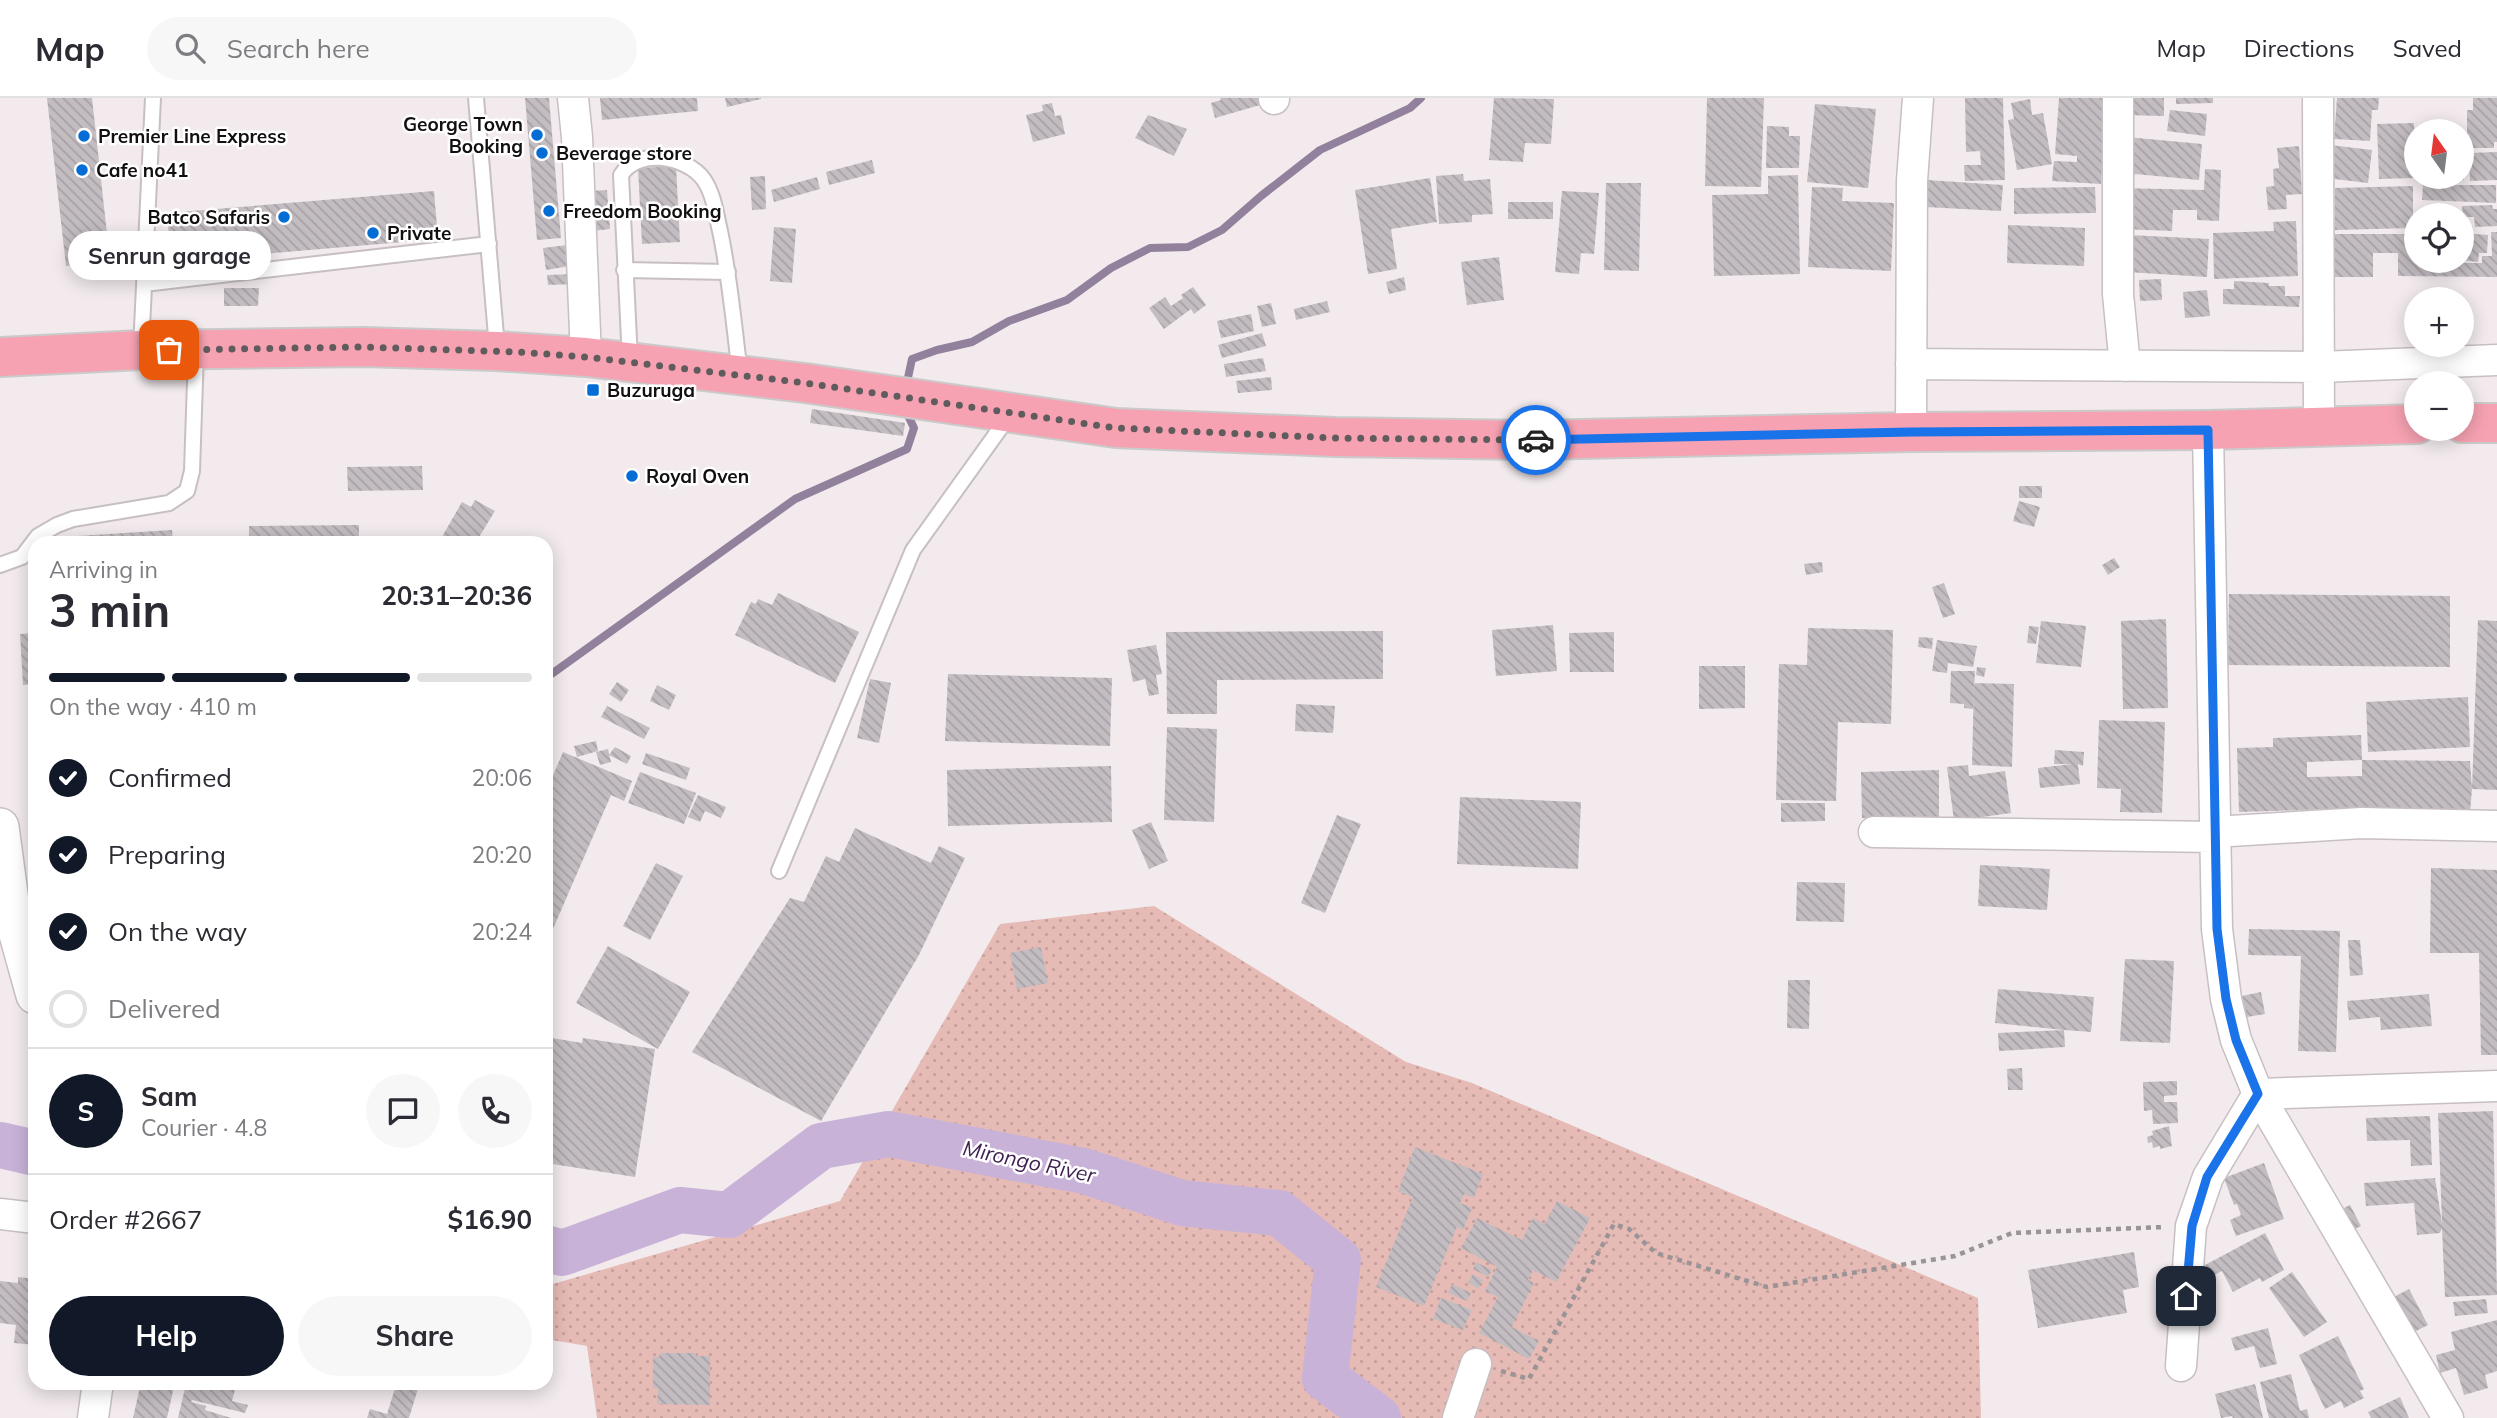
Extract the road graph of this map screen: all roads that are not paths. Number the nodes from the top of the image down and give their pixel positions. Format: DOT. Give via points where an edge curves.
graph roads {
  1 [pos="153,98"];
  2 [pos="476,98"];
  3 [pos="573,98"];
  4 [pos="1917,98"];
  5 [pos="2118,98"];
  6 [pos="2318,98"];
  7 [pos="489,244"];
  8 [pos="624,270"];
  9 [pos="728,271"];
  10 [pos="144,284"];
  11 [pos="196,349"];
  12 [pos="141,350"];
  13 [pos="497,351"];
  14 [pos="0,357"];
  15 [pos="586,357"];
  16 [pos="2497,360"];
  17 [pos="630,362"];
  18 [pos="1911,364"];
  19 [pos="2124,366"];
  20 [pos="2320,367"];
  21 [pos="740,376"];
  22 [pos="1011,413"];
  23 [pos="2474,423"];
  24 [pos="2497,423"];
  25 [pos="2404,424"];
  26 [pos="2319,426"];
  27 [pos="2208,430"];
  28 [pos="1911,432"];
  29 [pos="38,536"];
  30 [pos="28,549"];
  31 [pos="0,565"];
  32 [pos="2497,826"];
  33 [pos="0,827"];
  34 [pos="1874,832"];
  35 [pos="2214,835"];
  36 [pos="779,871"];
  37 [pos="28,970"];
  38 [pos="2497,1086"];
  39 [pos="2258,1094"];
  40 [pos="0,1214"];
  41 [pos="28,1217"];
  42 [pos="1476,1364"];
  43 [pos="2181,1366"];
  44 [pos="97,1390"];
  45 [pos="93,1418"];
  46 [pos="1458,1418"];
  47 [pos="2448,1418"];
  1 -- 10 [label="lane"];
  2 -- 7 [label="lane"];
  3 -- 15 [label="street"];
  4 -- 18 [label="street"];
  5 -- 19 [label="street" via="2117,280"];
  6 -- 20 [label="street"];
  7 -- 10 [label="lane"];
  7 -- 13 [label="lane"];
  8 -- 9 [label="lane"];
  8 -- 9 [label="lane" via="621,175 637,161 660,158 679,161 702,178 715,208"];
  8 -- 17 [label="lane"];
  9 -- 21 [label="lane"];
  10 -- 12 [label="lane"];
  11 -- 12 [label="highway"];
  11 -- 13 [label="highway"];
  11 -- 29 [label="lane" via="192,471 187,491 169,503 74,519"];
  12 -- 14 [label="highway"];
  13 -- 15 [label="highway"];
  15 -- 17 [label="highway"];
  16 -- 20 [label="street"];
  17 -- 21 [label="highway"];
  18 -- 19 [label="street"];
  18 -- 28 [label="street"];
  19 -- 20 [label="street"];
  20 -- 26 [label="street"];
  21 -- 22 [label="highway"];
  22 -- 28 [label="highway" via="1116,428 1335,438 1534,440"];
  22 -- 36 [label="lane" via="913,550"];
  23 -- 24 [label="highway"];
  25 -- 26 [label="highway"];
  26 -- 27 [label="highway"];
  27 -- 28 [label="highway"];
  27 -- 35 [label="street"];
  30 -- 31 [label="lane" via="22,557"];
  32 -- 35 [label="street" via="2362,823"];
  33 -- 37 [label="street" via="11,909"];
  34 -- 35 [label="street"];
  35 -- 39 [label="street" via="2217,929 2226,999 2236,1040"];
  38 -- 39 [label="street"];
  39 -- 43 [label="street" via="2207,1177 2192,1226"];
  39 -- 47 [label="street"];
  40 -- 41 [label="street"];
  42 -- 46 [label="street"];
  44 -- 45 [label="street"];
}
